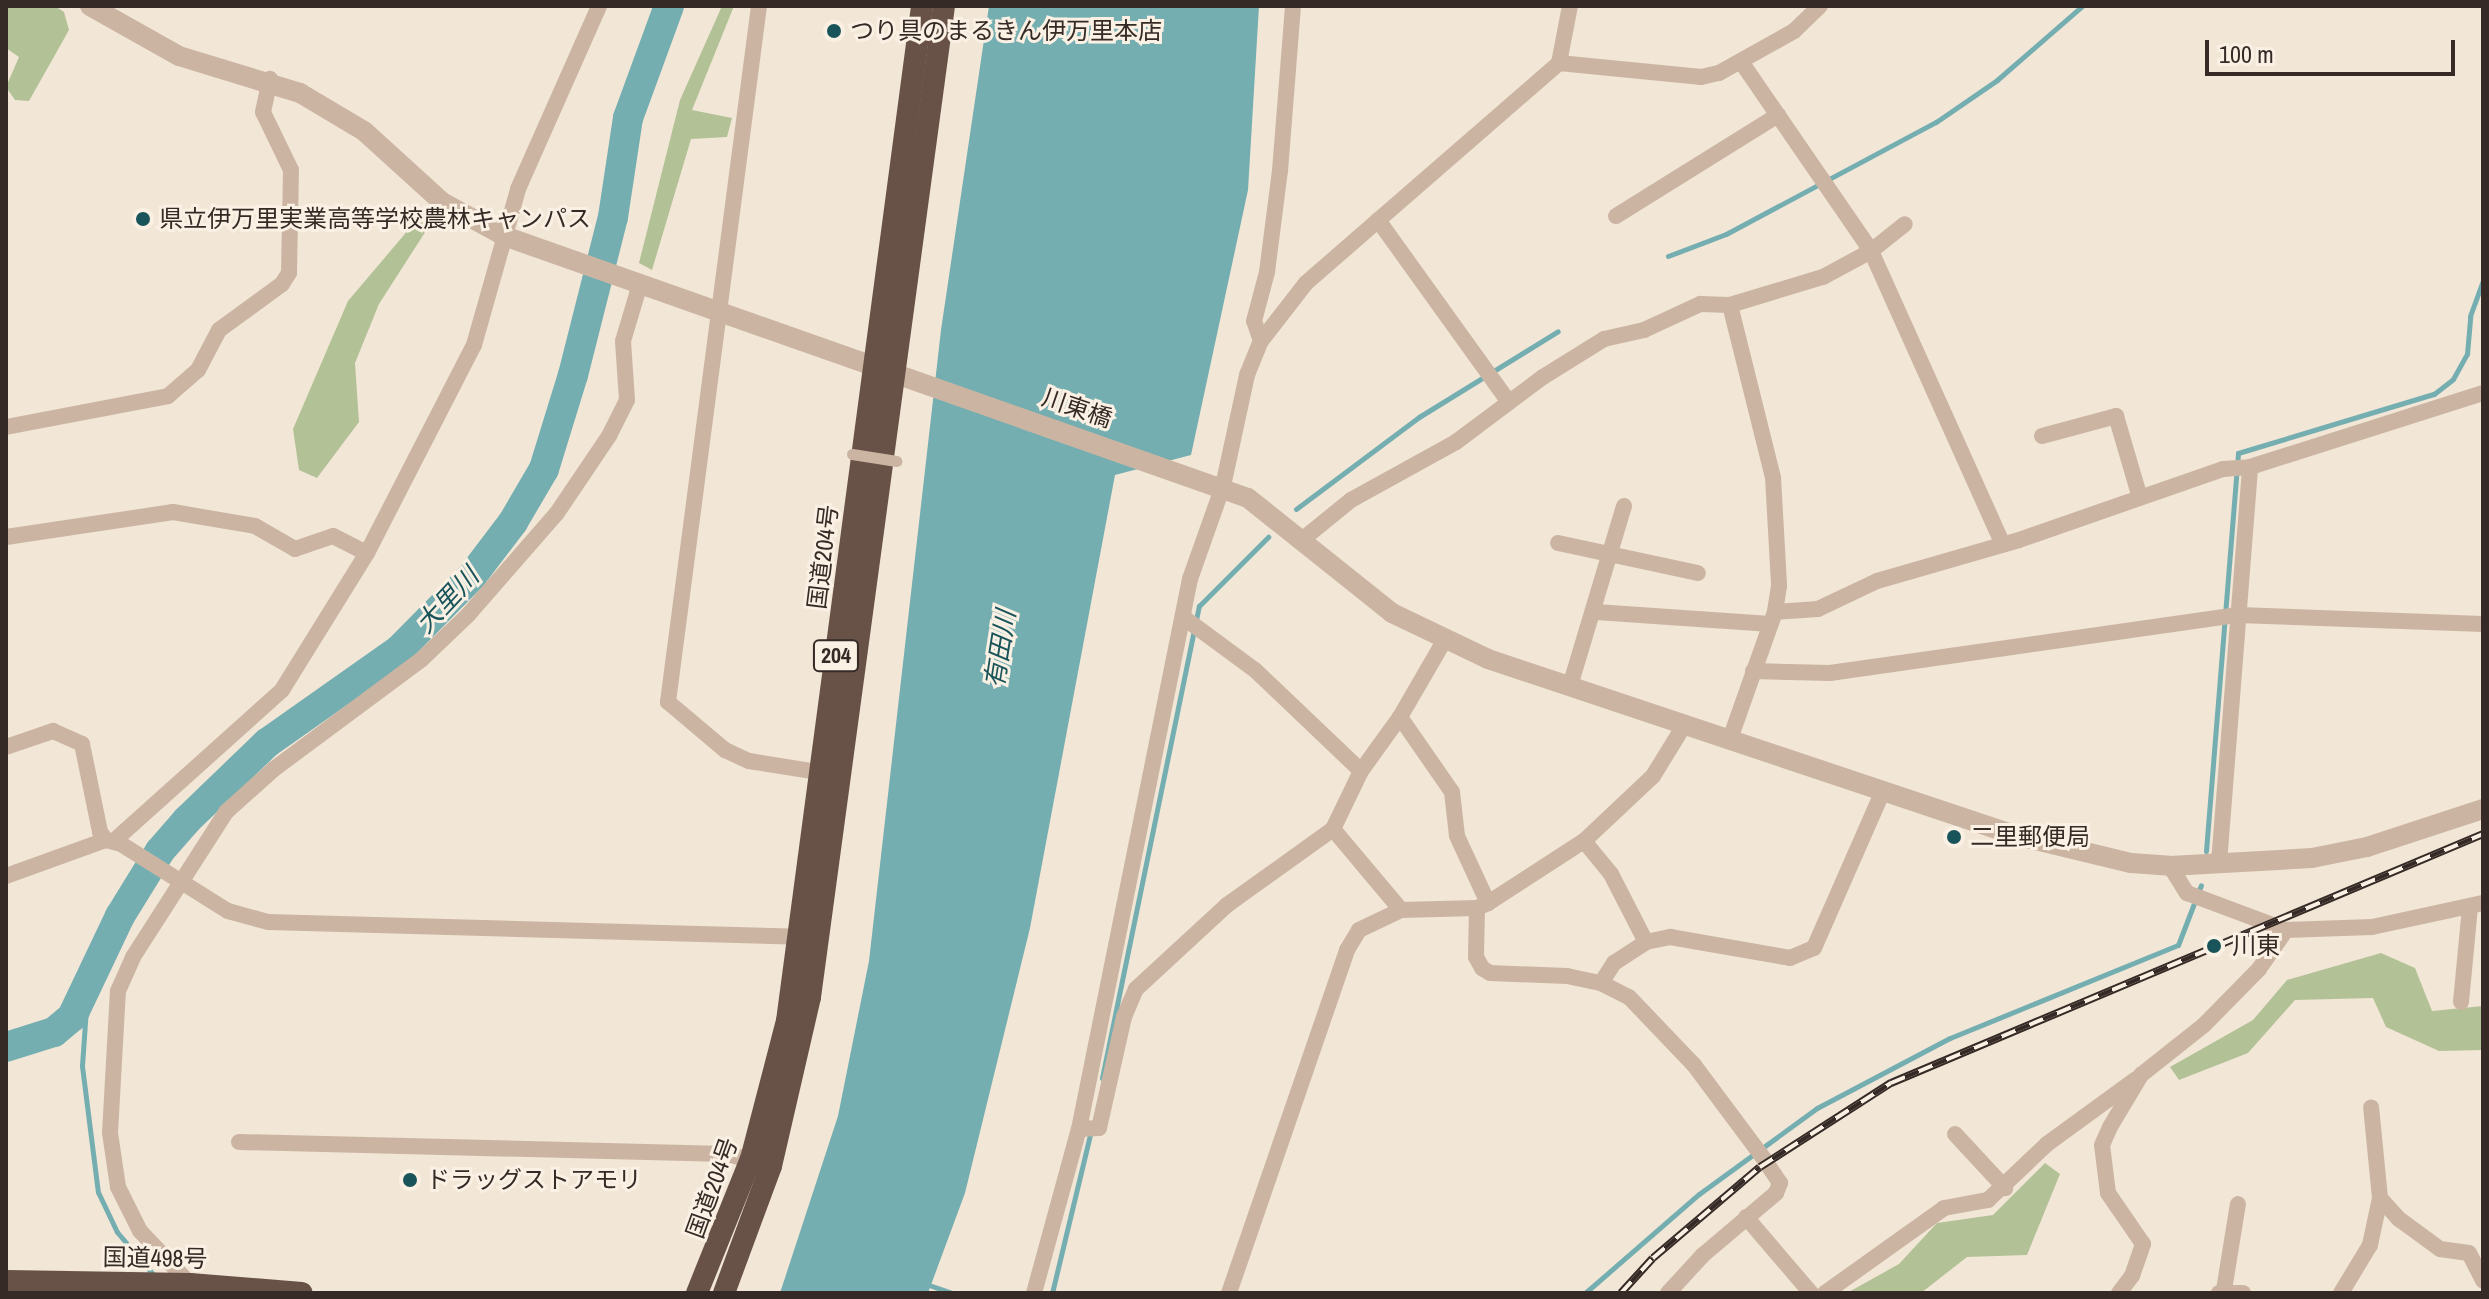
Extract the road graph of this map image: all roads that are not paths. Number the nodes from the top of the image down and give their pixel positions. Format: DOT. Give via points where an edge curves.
graph roads {
  1 [pos="90,6"];
  2 [pos="599,6"];
  3 [pos="759,6"];
  4 [pos="922,6"];
  5 [pos="944,6"];
  6 [pos="1293,6"];
  7 [pos="1820,6"];
  8 [pos="1574,8"];
  9 [pos="1559,63"];
  10 [pos="1742,63"];
  11 [pos="270,79"];
  12 [pos="1778,115"];
  13 [pos="1616,216"];
  14 [pos="1378,220"];
  15 [pos="1905,224"];
  16 [pos="504,236"];
  17 [pos="1871,251"];
  18 [pos="633,281"];
  19 [pos="1730,305"];
  20 [pos="721,312"];
  21 [pos="1261,341"];
  22 [pos="884,368"];
  23 [pos="2483,393"];
  24 [pos="1509,402"];
  25 [pos="6,427"];
  26 [pos="2042,436"];
  27 [pos="852,454"];
  28 [pos="896,461"];
  29 [pos="2250,467"];
  30 [pos="1216,484"];
  31 [pos="2140,498"];
  32 [pos="1624,506"];
  33 [pos="6,537"];
  34 [pos="1303,539"];
  35 [pos="2002,542"];
  36 [pos="1558,543"];
  37 [pos="367,553"];
  38 [pos="1613,555"];
  39 [pos="1698,573"];
  40 [pos="1596,612"];
  41 [pos="2238,615"];
  42 [pos="1183,617"];
  43 [pos="1773,618"];
  44 [pos="2483,624"];
  45 [pos="1444,641"];
  46 [pos="1753,671"];
  47 [pos="1570,686"];
  48 [pos="1400,717"];
  49 [pos="1685,724"];
  50 [pos="1730,739"];
  51 [pos="6,747"];
  52 [pos="1361,771"];
  53 [pos="830,774"];
  54 [pos="1883,791"];
  55 [pos="2483,809"];
  56 [pos="1333,829"];
  57 [pos="114,841"];
  58 [pos="1584,841"];
  59 [pos="2219,863"];
  60 [pos="2170,866"];
  61 [pos="6,876"];
  62 [pos="181,883"];
  63 [pos="2477,904"];
  64 [pos="1482,905"];
  65 [pos="1401,910"];
  66 [pos="2286,930"];
  67 [pos="808,937"];
  68 [pos="1646,942"];
  69 [pos="1110,973"];
  70 [pos="1601,983"];
  71 [pos="1136,989"];
  72 [pos="2461,1002"];
  73 [pos="2141,1075"];
  74 [pos="2371,1107"];
  75 [pos="1079,1129"];
  76 [pos="1955,1134"];
  77 [pos="239,1142"];
  78 [pos="761,1162"];
  79 [pos="2005,1188"];
  80 [pos="2380,1198"];
  81 [pos="2238,1204"];
  82 [pos="1746,1217"];
  83 [pos="6,1281"];
  84 [pos="2483,1281"];
  85 [pos="190,1284"];
  86 [pos="86,1288"];
  87 [pos="2222,1292"];
  88 [pos="302,1293"];
  89 [pos="697,1293"];
  90 [pos="724,1293"];
  91 [pos="1034,1293"];
  92 [pos="1229,1293"];
  93 [pos="1668,1293"];
  94 [pos="1811,1293"];
  95 [pos="1825,1293"];
  96 [pos="2119,1293"];
  97 [pos="2243,1293"];
  98 [pos="2341,1293"];
  1 -- 11 [label="street, 川東橋" via="179,56"];
  2 -- 16 [label="street" via="518,189"];
  3 -- 20 [label="street"];
  4 -- 22 [label="highway, 国道204号 / 204"];
  5 -- 22 [label="highway, 国道204号 / 204"];
  6 -- 21 [label="street" via="1280,171 1267,272 1254,321"];
  7 -- 10 [label="street" via="1794,31"];
  8 -- 9 [label="street"];
  9 -- 10 [label="street" via="1701,77"];
  9 -- 14 [label="street"];
  10 -- 12 [label="street"];
  11 -- 16 [label="street, 川東橋" via="364,131 442,202"];
  11 -- 25 [label="street" via="263,112 268,129 288,153 291,170 289,273 282,284 219,330 185,386 168,396"];
  12 -- 13 [label="street"];
  12 -- 17 [label="street"];
  14 -- 21 [label="street" via="1306,283"];
  14 -- 24 [label="street"];
  15 -- 17 [label="street"];
  16 -- 18 [label="street, 川東橋"];
  16 -- 37 [label="street" via="474,345"];
  17 -- 19 [label="street" via="1823,277"];
  17 -- 35 [label="street"];
  18 -- 20 [label="street, 川東橋"];
  18 -- 62 [label="street" via="623,341 627,400 557,513 422,659 274,769 226,812"];
  19 -- 24 [label="street" via="1700,304 1644,330 1604,339"];
  19 -- 43 [label="street" via="1773,477 1779,586"];
  20 -- 22 [label="street, 川東橋"];
  20 -- 53 [label="street" via="668,702 725,750 749,761"];
  21 -- 30 [label="street"];
  22 -- 30 [label="street, 川東橋"];
  22 -- 53 [label="highway, 国道204号 / 204"];
  23 -- 29 [label="street"];
  24 -- 34 [label="street" via="1456,442 1351,500"];
  26 -- 31 [label="street" via="2116,416"];
  27 -- 28 [label="street, bridge"];
  29 -- 31 [label="street" via="2223,469"];
  29 -- 41 [label="street"];
  30 -- 34 [label="street, 川東橋" via="1248,498"];
  30 -- 42 [label="street"];
  31 -- 35 [label="street"];
  32 -- 38 [label="street"];
  33 -- 37 [label="street" via="173,512 255,526 295,549 333,536"];
  34 -- 45 [label="street, 川東橋" via="1392,613"];
  35 -- 43 [label="street" via="1877,581 1818,609"];
  36 -- 38 [label="street"];
  37 -- 57 [label="street" via="282,690"];
  38 -- 39 [label="street"];
  38 -- 40 [label="street"];
  40 -- 43 [label="street"];
  40 -- 47 [label="street"];
  41 -- 44 [label="street"];
  41 -- 46 [label="street" via="1830,673"];
  41 -- 59 [label="street"];
  42 -- 52 [label="street" via="1255,670"];
  42 -- 69 [label="street"];
  43 -- 46 [label="street"];
  45 -- 47 [label="street, 川東橋"];
  45 -- 48 [label="street"];
  46 -- 50 [label="street"];
  47 -- 49 [label="street, 川東橋"];
  48 -- 52 [label="street"];
  48 -- 64 [label="street" via="1452,792 1457,836"];
  49 -- 50 [label="street, 川東橋"];
  49 -- 58 [label="street" via="1653,776"];
  50 -- 54 [label="street, 川東橋"];
  51 -- 57 [label="street" via="53,731 82,744 100,832"];
  52 -- 56 [label="street"];
  53 -- 67 [label="highway, 国道204号 / 204"];
  54 -- 60 [label="street, 川東橋" via="2081,853"];
  54 -- 68 [label="street" via="1814,948 1790,958 1670,937"];
  55 -- 59 [label="street, 川東橋" via="2367,847 2312,858"];
  56 -- 65 [label="street"];
  56 -- 71 [label="street" via="1227,905"];
  57 -- 61 [label="street"];
  57 -- 62 [label="street"];
  58 -- 64 [label="street"];
  58 -- 68 [label="street" via="1611,874"];
  59 -- 60 [label="street, 川東橋"];
  60 -- 66 [label="street" via="2187,893"];
  62 -- 67 [label="street" via="228,911 268,922"];
  62 -- 85 [label="street" via="133,957 118,991 110,1133 118,1187 140,1231"];
  63 -- 66 [label="street" via="2372,927"];
  63 -- 72 [label="street"];
  64 -- 65 [label="street"];
  64 -- 70 [label="street" via="1476,957 1490,973"];
  65 -- 92 [label="street" via="1359,930 1347,950"];
  66 -- 73 [label="street" via="2259,969 2204,1025"];
  67 -- 78 [label="highway, 国道204号 / 204"];
  68 -- 70 [label="street" via="1614,963"];
  69 -- 71 [label="street"];
  69 -- 75 [label="street"];
  70 -- 82 [label="street" via="1629,997 1694,1065 1780,1183 1776,1193"];
  71 -- 75 [label="street" via="1124,1017 1099,1128"];
  73 -- 79 [label="street" via="2047,1144"];
  73 -- 96 [label="street" via="2102,1145 2108,1193 2143,1244 2132,1276"];
  74 -- 80 [label="street"];
  75 -- 91 [label="street"];
  76 -- 79 [label="street"];
  77 -- 78 [label="street"];
  78 -- 89 [label="highway, 国道204号 / 204"];
  78 -- 90 [label="highway, 国道204号 / 204"];
  79 -- 95 [label="street" via="1988,1200 1944,1208"];
  80 -- 84 [label="street" via="2440,1249 2469,1253"];
  80 -- 98 [label="street" via="2370,1245"];
  81 -- 87 [label="street"];
  82 -- 93 [label="street"];
  82 -- 94 [label="street"];
  83 -- 86 [label="highway, 国道498号"];
  85 -- 86 [label="highway, 国道498号"];
  85 -- 88 [label="highway, 国道498号"];
  87 -- 97 [label="street"];
}
